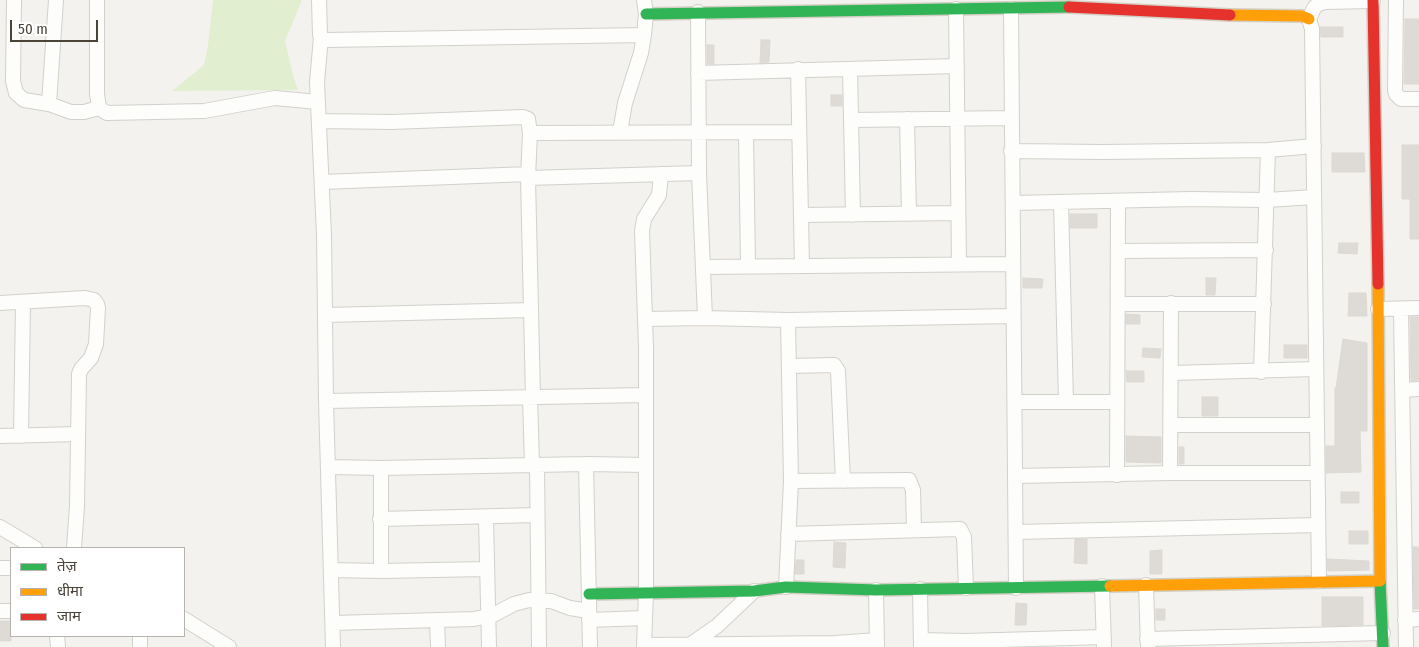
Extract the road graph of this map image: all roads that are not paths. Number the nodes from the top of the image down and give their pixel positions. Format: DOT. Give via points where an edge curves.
graph roads {
  1 [pos="14,0"];
  2 [pos="56,0"];
  3 [pos="97,0"];
  4 [pos="319,0"];
  5 [pos="1396,0"];
  6 [pos="1373,1"];
  7 [pos="645,7"];
  8 [pos="956,9"];
  9 [pos="1011,9"];
  10 [pos="698,12"];
  11 [pos="1310,19"];
  12 [pos="644,35"];
  13 [pos="322,37"];
  14 [pos="957,66"];
  15 [pos="798,69"];
  16 [pos="850,69"];
  17 [pos="698,73"];
  18 [pos="1398,97"];
  19 [pos="1419,99"];
  20 [pos="1375,100"];
  21 [pos="318,102"];
  22 [pos="49,104"];
  23 [pos="99,108"];
  24 [pos="958,118"];
  25 [pos="1011,118"];
  26 [pos="908,119"];
  27 [pos="851,120"];
  28 [pos="319,121"];
  29 [pos="620,132"];
  30 [pos="699,132"];
  31 [pos="799,132"];
  32 [pos="530,133"];
  33 [pos="746,133"];
  34 [pos="1314,146"];
  35 [pos="1268,150"];
  36 [pos="1011,151"];
  37 [pos="661,174"];
  38 [pos="699,174"];
  39 [pos="528,176"];
  40 [pos="322,182"];
  41 [pos="1314,197"];
  42 [pos="1267,200"];
  43 [pos="1061,202"];
  44 [pos="1118,202"];
  45 [pos="1013,203"];
  46 [pos="958,213"];
  47 [pos="909,214"];
  48 [pos="802,215"];
  49 [pos="853,215"];
  50 [pos="1266,250"];
  51 [pos="1119,251"];
  52 [pos="958,264"];
  53 [pos="1012,264"];
  54 [pos="748,265"];
  55 [pos="802,266"];
  56 [pos="703,267"];
  57 [pos="23,302"];
  58 [pos="0,303"];
  59 [pos="1171,303"];
  60 [pos="1119,304"];
  61 [pos="1264,304"];
  62 [pos="1419,308"];
  63 [pos="1378,309"];
  64 [pos="531,310"];
  65 [pos="1401,310"];
  66 [pos="325,315"];
  67 [pos="1013,316"];
  68 [pos="705,318"];
  69 [pos="645,319"];
  70 [pos="788,320"];
  71 [pos="789,366"];
  72 [pos="1316,369"];
  73 [pos="1261,372"];
  74 [pos="1171,373"];
  75 [pos="1419,389"];
  76 [pos="1402,390"];
  77 [pos="645,395"];
  78 [pos="532,397"];
  79 [pos="326,401"];
  80 [pos="1015,402"];
  81 [pos="1066,402"];
  82 [pos="1117,402"];
  83 [pos="1170,425"];
  84 [pos="1316,425"];
  85 [pos="78,434"];
  86 [pos="0,436"];
  87 [pos="21,436"];
  88 [pos="586,464"];
  89 [pos="534,465"];
  90 [pos="646,465"];
  91 [pos="328,467"];
  92 [pos="381,468"];
  93 [pos="1170,474"];
  94 [pos="1317,474"];
  95 [pos="1117,475"];
  96 [pos="1016,476"];
  97 [pos="791,481"];
  98 [pos="842,481"];
  99 [pos="538,515"];
  100 [pos="486,518"];
  101 [pos="380,520"];
  102 [pos="1318,525"];
  103 [pos="0,527"];
  104 [pos="914,530"];
  105 [pos="1016,532"];
  106 [pos="788,534"];
  107 [pos="33,547"];
  108 [pos="74,547"];
  109 [pos="487,569"];
  110 [pos="331,570"];
  111 [pos="381,572"];
  112 [pos="1319,581"];
  113 [pos="1380,581"];
  114 [pos="1102,586"];
  115 [pos="1146,586"];
  116 [pos="786,587"];
  117 [pos="966,588"];
  118 [pos="1016,588"];
  119 [pos="920,589"];
  120 [pos="876,590"];
  121 [pos="646,592"];
  122 [pos="754,592"];
  123 [pos="589,594"];
  124 [pos="539,600"];
  125 [pos="589,615"];
  126 [pos="488,617"];
  127 [pos="644,618"];
  128 [pos="185,620"];
  129 [pos="1412,620"];
  130 [pos="437,621"];
  131 [pos="333,622"];
  132 [pos="1383,633"];
  133 [pos="1328,641"];
  134 [pos="1104,642"];
  135 [pos="1147,643"];
  136 [pos="877,644"];
  137 [pos="921,644"];
  138 [pos="964,644"];
  139 [pos="835,645"];
  140 [pos="644,646"];
  141 [pos="691,646"];
  142 [pos="229,647"];
  143 [pos="334,647"];
  144 [pos="438,647"];
  145 [pos="489,647"];
  146 [pos="539,647"];
  147 [pos="590,647"];
  148 [pos="1383,647"];
  149 [pos="1406,647"];
  1 -- 22 [label="street" via="14,88 24,100"];
  2 -- 22 [label="street"];
  3 -- 23 [label="street"];
  4 -- 13 [label="street"];
  5 -- 18 [label="street" via="1395,90"];
  6 -- 11 [label="street" via="1318,4"];
  6 -- 20 [label="street"];
  7 -- 10 [label="street"];
  7 -- 12 [label="street"];
  8 -- 9 [label="street"];
  8 -- 10 [label="street"];
  8 -- 14 [label="street"];
  9 -- 11 [label="street" via="1099,8 1302,16"];
  9 -- 25 [label="street"];
  10 -- 17 [label="street"];
  11 -- 34 [label="street"];
  12 -- 13 [label="street" via="326,40"];
  12 -- 29 [label="street"];
  13 -- 21 [label="street"];
  14 -- 16 [label="street"];
  14 -- 24 [label="street"];
  15 -- 16 [label="street"];
  15 -- 17 [label="street"];
  15 -- 31 [label="street"];
  16 -- 27 [label="street"];
  17 -- 30 [label="street"];
  18 -- 19 [label="street"];
  18 -- 20 [label="street"];
  20 -- 63 [label="street"];
  21 -- 23 [label="street" via="275,98 210,111 107,113"];
  21 -- 28 [label="street"];
  22 -- 23 [label="street" via="71,112"];
  24 -- 25 [label="street"];
  24 -- 26 [label="street"];
  24 -- 46 [label="street"];
  25 -- 36 [label="street"];
  26 -- 27 [label="street"];
  26 -- 47 [label="street"];
  27 -- 49 [label="street"];
  28 -- 32 [label="street" via="523,117 528,119"];
  28 -- 40 [label="street"];
  29 -- 30 [label="street"];
  29 -- 32 [label="street"];
  30 -- 33 [label="street"];
  30 -- 38 [label="street"];
  31 -- 33 [label="street"];
  31 -- 48 [label="street"];
  32 -- 39 [label="street"];
  33 -- 54 [label="street"];
  34 -- 35 [label="street"];
  34 -- 41 [label="street"];
  35 -- 36 [label="street"];
  35 -- 42 [label="street"];
  36 -- 45 [label="street"];
  37 -- 38 [label="street"];
  37 -- 39 [label="street"];
  37 -- 69 [label="street" via="659,195 643,225"];
  38 -- 56 [label="street"];
  39 -- 40 [label="street"];
  39 -- 64 [label="street"];
  40 -- 66 [label="street"];
  41 -- 42 [label="street"];
  41 -- 72 [label="street"];
  42 -- 44 [label="street"];
  42 -- 50 [label="street"];
  43 -- 44 [label="street"];
  43 -- 45 [label="street"];
  43 -- 81 [label="street"];
  44 -- 51 [label="street"];
  45 -- 53 [label="street"];
  46 -- 47 [label="street"];
  46 -- 52 [label="street"];
  47 -- 49 [label="street"];
  48 -- 49 [label="street"];
  48 -- 55 [label="street"];
  50 -- 51 [label="street"];
  50 -- 61 [label="street"];
  51 -- 60 [label="street"];
  52 -- 53 [label="street"];
  52 -- 55 [label="street"];
  53 -- 67 [label="street"];
  54 -- 55 [label="street"];
  54 -- 56 [label="street"];
  56 -- 68 [label="street"];
  57 -- 58 [label="street"];
  57 -- 85 [label="street" via="85,298 97,304 96,344 91,358 79,374"];
  57 -- 87 [label="street"];
  59 -- 60 [label="street"];
  59 -- 61 [label="street"];
  59 -- 74 [label="street"];
  60 -- 82 [label="street"];
  61 -- 73 [label="street"];
  62 -- 65 [label="street"];
  63 -- 65 [label="street"];
  63 -- 113 [label="street"];
  64 -- 66 [label="street"];
  64 -- 78 [label="street"];
  65 -- 76 [label="street"];
  66 -- 79 [label="street"];
  67 -- 70 [label="street"];
  67 -- 80 [label="street"];
  68 -- 69 [label="street"];
  68 -- 70 [label="street"];
  69 -- 77 [label="street"];
  70 -- 71 [label="street"];
  71 -- 97 [label="street"];
  71 -- 98 [label="street" via="834,366 838,371"];
  72 -- 73 [label="street"];
  72 -- 84 [label="street"];
  73 -- 74 [label="street"];
  74 -- 83 [label="street"];
  75 -- 76 [label="street"];
  76 -- 129 [label="street"];
  77 -- 78 [label="street"];
  77 -- 90 [label="street"];
  78 -- 79 [label="street"];
  78 -- 89 [label="street"];
  79 -- 91 [label="street"];
  80 -- 81 [label="street"];
  80 -- 96 [label="street"];
  81 -- 82 [label="street"];
  82 -- 95 [label="street"];
  83 -- 84 [label="street"];
  83 -- 93 [label="street"];
  84 -- 94 [label="street"];
  85 -- 87 [label="street"];
  85 -- 108 [label="street"];
  86 -- 87 [label="street"];
  88 -- 89 [label="street"];
  88 -- 90 [label="street"];
  88 -- 123 [label="street"];
  89 -- 92 [label="street"];
  89 -- 99 [label="street"];
  90 -- 121 [label="street"];
  91 -- 92 [label="street"];
  91 -- 110 [label="street"];
  92 -- 101 [label="street"];
  93 -- 94 [label="street"];
  93 -- 95 [label="street"];
  94 -- 102 [label="street"];
  95 -- 96 [label="street"];
  96 -- 105 [label="street"];
  97 -- 98 [label="street"];
  97 -- 106 [label="street"];
  98 -- 104 [label="street" via="909,480 913,490"];
  99 -- 100 [label="street"];
  99 -- 124 [label="street"];
  100 -- 101 [label="street"];
  100 -- 109 [label="street"];
  101 -- 111 [label="street"];
  102 -- 105 [label="street"];
  102 -- 112 [label="street"];
  103 -- 107 [label="street"];
  104 -- 106 [label="street"];
  104 -- 117 [label="street" via="962,530"];
  105 -- 118 [label="street"];
  106 -- 116 [label="street"];
  109 -- 111 [label="street"];
  109 -- 126 [label="street"];
  110 -- 111 [label="street"];
  110 -- 131 [label="street"];
  112 -- 113 [label="street"];
  112 -- 115 [label="street"];
  113 -- 132 [label="street"];
  114 -- 115 [label="street"];
  114 -- 118 [label="street"];
  114 -- 134 [label="street"];
  115 -- 135 [label="street"];
  116 -- 120 [label="street"];
  116 -- 122 [label="street"];
  117 -- 118 [label="street"];
  117 -- 119 [label="street"];
  119 -- 120 [label="street"];
  119 -- 137 [label="street"];
  120 -- 136 [label="street"];
  121 -- 122 [label="street"];
  121 -- 123 [label="street"];
  121 -- 127 [label="street"];
  122 -- 141 [label="street"];
  123 -- 125 [label="street"];
  124 -- 125 [label="street"];
  124 -- 126 [label="street" via="522,601"];
  124 -- 146 [label="street"];
  125 -- 127 [label="street"];
  125 -- 147 [label="street"];
  126 -- 130 [label="street"];
  126 -- 145 [label="street"];
  127 -- 140 [label="street"];
  128 -- 142 [label="street"];
  129 -- 149 [label="street"];
  130 -- 131 [label="street"];
  130 -- 144 [label="street"];
  131 -- 143 [label="street"];
  132 -- 133 [label="street"];
  132 -- 148 [label="street"];
  133 -- 135 [label="street"];
  134 -- 138 [label="street"];
  136 -- 139 [label="street"];
  137 -- 138 [label="street"];
  139 -- 141 [label="street"];
  140 -- 141 [label="street"];
}
